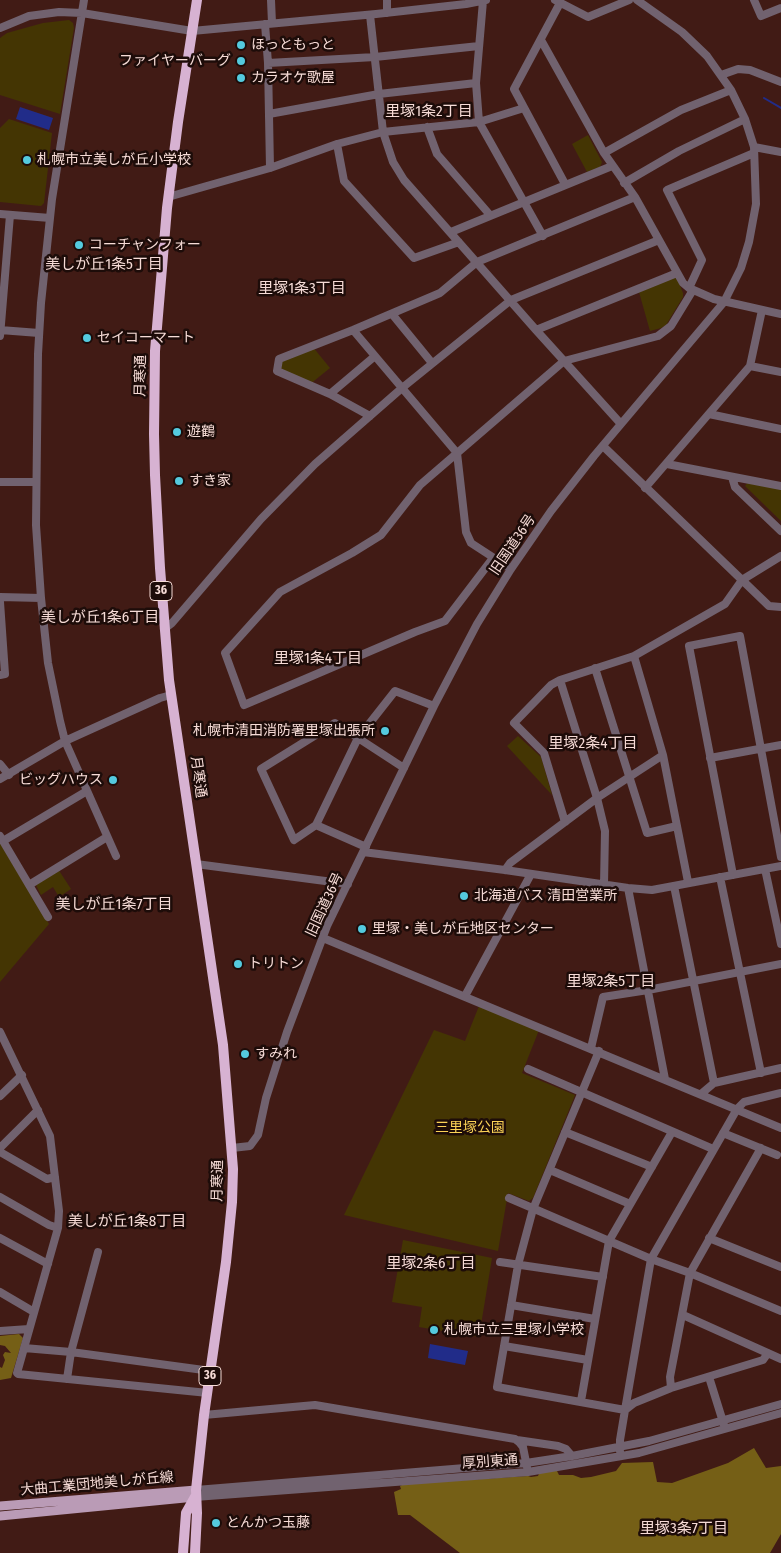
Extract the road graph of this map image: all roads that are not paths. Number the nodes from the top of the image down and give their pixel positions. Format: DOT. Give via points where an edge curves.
graph roads {
  1 [pos="84,0"];
  2 [pos="197,0"];
  3 [pos="271,0"];
  4 [pos="387,0"];
  5 [pos="629,0"];
  6 [pos="637,0"];
  7 [pos="754,0"];
  8 [pos="484,1"];
  9 [pos="557,2"];
  10 [pos="781,8"];
  11 [pos="82,13"];
  12 [pos="388,13"];
  13 [pos="370,15"];
  14 [pos="268,24"];
  15 [pos="0,28"];
  16 [pos="192,31"];
  17 [pos="542,40"];
  18 [pos="480,46"];
  19 [pos="375,57"];
  20 [pos="268,63"];
  21 [pos="721,75"];
  22 [pos="476,82"];
  23 [pos="781,82"];
  24 [pos="731,90"];
  25 [pos="379,94"];
  26 [pos="524,108"];
  27 [pos="269,114"];
  28 [pos="745,120"];
  29 [pos="479,122"];
  30 [pos="427,127"];
  31 [pos="383,132"];
  32 [pos="337,144"];
  33 [pos="754,150"];
  34 [pos="781,152"];
  35 [pos="604,153"];
  36 [pos="612,166"];
  37 [pos="270,168"];
  38 [pos="624,183"];
  39 [pos="565,184"];
  40 [pos="168,196"];
  41 [pos="635,197"];
  42 [pos="524,202"];
  43 [pos="0,214"];
  44 [pos="10,215"];
  45 [pos="490,215"];
  46 [pos="50,218"];
  47 [pos="451,232"];
  48 [pos="543,236"];
  49 [pos="659,240"];
  50 [pos="459,242"];
  51 [pos="3,254"];
  52 [pos="477,262"];
  53 [pos="677,273"];
  54 [pos="691,289"];
  55 [pos="1,292"];
  56 [pos="510,300"];
  57 [pos="724,302"];
  58 [pos="762,310"];
  59 [pos="392,314"];
  60 [pos="781,314"];
  61 [pos="0,330"];
  62 [pos="353,330"];
  63 [pos="536,330"];
  64 [pos="40,333"];
  65 [pos="0,336"];
  66 [pos="375,356"];
  67 [pos="564,361"];
  68 [pos="432,363"];
  69 [pos="750,366"];
  70 [pos="781,372"];
  71 [pos="402,388"];
  72 [pos="330,394"];
  73 [pos="709,414"];
  74 [pos="370,416"];
  75 [pos="621,424"];
  76 [pos="781,429"];
  77 [pos="603,446"];
  78 [pos="457,453"];
  79 [pos="667,464"];
  80 [pos="732,477"];
  81 [pos="0,482"];
  82 [pos="36,482"];
  83 [pos="781,486"];
  84 [pos="645,488"];
  85 [pos="781,531"];
  86 [pos="781,556"];
  87 [pos="493,558"];
  88 [pos="511,569"];
  89 [pos="742,580"];
  90 [pos="0,597"];
  91 [pos="41,598"];
  92 [pos="0,602"];
  93 [pos="781,607"];
  94 [pos="164,629"];
  95 [pos="1,636"];
  96 [pos="634,656"];
  97 [pos="595,668"];
  98 [pos="0,675"];
  99 [pos="560,680"];
  100 [pos="171,695"];
  101 [pos="434,706"];
  102 [pos="358,738"];
  103 [pos="65,741"];
  104 [pos="781,744"];
  105 [pos="760,749"];
  106 [pos="664,756"];
  107 [pos="710,758"];
  108 [pos="0,764"];
  109 [pos="404,768"];
  110 [pos="9,775"];
  111 [pos="629,777"];
  112 [pos="0,780"];
  113 [pos="86,791"];
  114 [pos="597,798"];
  115 [pos="565,822"];
  116 [pos="316,825"];
  117 [pos="677,826"];
  118 [pos="107,836"];
  119 [pos="1,838"];
  120 [pos="364,849"];
  121 [pos="116,856"];
  122 [pos="781,857"];
  123 [pos="196,864"];
  124 [pos="781,866"];
  125 [pos="765,869"];
  126 [pos="505,870"];
  127 [pos="532,874"];
  128 [pos="733,874"];
  129 [pos="720,877"];
  130 [pos="688,882"];
  131 [pos="348,884"];
  132 [pos="29,885"];
  133 [pos="604,885"];
  134 [pos="674,886"];
  135 [pos="628,888"];
  136 [pos="48,917"];
  137 [pos="323,938"];
  138 [pos="780,938"];
  139 [pos="781,964"];
  140 [pos="740,973"];
  141 [pos="694,982"];
  142 [pos="648,990"];
  143 [pos="465,996"];
  144 [pos="0,1032"];
  145 [pos="595,1050"];
  146 [pos="781,1068"];
  147 [pos="528,1070"];
  148 [pos="761,1073"];
  149 [pos="22,1076"];
  150 [pos="665,1079"];
  151 [pos="714,1083"];
  152 [pos="581,1092"];
  153 [pos="781,1093"];
  154 [pos="701,1094"];
  155 [pos="0,1096"];
  156 [pos="737,1109"];
  157 [pos="38,1110"];
  158 [pos="781,1128"];
  159 [pos="565,1132"];
  160 [pos="672,1132"];
  161 [pos="723,1133"];
  162 [pos="0,1148"];
  163 [pos="232,1148"];
  164 [pos="761,1148"];
  165 [pos="713,1149"];
  166 [pos="0,1152"];
  167 [pos="777,1155"];
  168 [pos="652,1167"];
  169 [pos="550,1170"];
  170 [pos="55,1177"];
  171 [pos="0,1197"];
  172 [pos="509,1198"];
  173 [pos="630,1204"];
  174 [pos="533,1209"];
  175 [pos="58,1228"];
  176 [pos="0,1238"];
  177 [pos="709,1238"];
  178 [pos="608,1241"];
  179 [pos="98,1252"];
  180 [pos="651,1259"];
  181 [pos="500,1262"];
  182 [pos="48,1264"];
  183 [pos="518,1265"];
  184 [pos="781,1267"];
  185 [pos="690,1273"];
  186 [pos="603,1277"];
  187 [pos="0,1292"];
  188 [pos="511,1305"];
  189 [pos="781,1311"];
  190 [pos="34,1312"];
  191 [pos="682,1316"];
  192 [pos="596,1319"];
  193 [pos="29,1329"];
  194 [pos="0,1331"];
  195 [pos="504,1346"];
  196 [pos="24,1348"];
  197 [pos="71,1352"];
  198 [pos="768,1353"];
  199 [pos="781,1359"];
  200 [pos="588,1360"];
  201 [pos="211,1371"];
  202 [pos="709,1377"];
  203 [pos="67,1379"];
  204 [pos="671,1388"];
  205 [pos="208,1393"];
  206 [pos="580,1401"];
  207 [pos="781,1404"];
  208 [pos="625,1410"];
  209 [pos="781,1413"];
  210 [pos="204,1415"];
  211 [pos="724,1425"];
  212 [pos="517,1440"];
  213 [pos="620,1448"];
  214 [pos="572,1456"];
  215 [pos="621,1457"];
  216 [pos="526,1463"];
  217 [pos="528,1472"];
  218 [pos="195,1494"];
  219 [pos="0,1506"];
  220 [pos="0,1516"];
  221 [pos="183,1553"];
  222 [pos="195,1553"];
  1 -- 11 [label="street"];
  2 -- 16 [label="highway, 月寒通 / 36"];
  3 -- 14 [label="street"];
  4 -- 12 [label="street"];
  5 -- 9 [label="street" via="588,16"];
  6 -- 21 [label="street, 旧国道36号" via="682,32"];
  7 -- 10 [label="street" via="761,16"];
  8 -- 12 [label="street"];
  8 -- 18 [label="street"];
  9 -- 17 [label="street"];
  11 -- 15 [label="street" via="29,16"];
  11 -- 16 [label="street"];
  11 -- 46 [label="street"];
  12 -- 13 [label="street"];
  13 -- 14 [label="street"];
  13 -- 19 [label="street"];
  14 -- 16 [label="street"];
  14 -- 20 [label="street"];
  16 -- 40 [label="highway, 月寒通 / 36"];
  17 -- 26 [label="street" via="514,89"];
  17 -- 35 [label="street"];
  18 -- 19 [label="street"];
  18 -- 22 [label="street"];
  19 -- 20 [label="street"];
  19 -- 25 [label="street"];
  20 -- 27 [label="street"];
  21 -- 23 [label="street" via="738,69 750,70"];
  21 -- 24 [label="street, 旧国道36号"];
  22 -- 25 [label="street"];
  22 -- 29 [label="street"];
  24 -- 28 [label="street, 旧国道36号"];
  24 -- 35 [label="street" via="680,110"];
  25 -- 27 [label="street"];
  25 -- 31 [label="street"];
  26 -- 29 [label="street"];
  26 -- 39 [label="street"];
  27 -- 37 [label="street"];
  28 -- 33 [label="street, 旧国道36号"];
  28 -- 38 [label="street" via="679,151"];
  29 -- 30 [label="street"];
  29 -- 42 [label="street"];
  30 -- 31 [label="street"];
  30 -- 45 [label="street" via="437,154"];
  31 -- 32 [label="street"];
  31 -- 47 [label="street" via="392,162 404,180"];
  32 -- 37 [label="street"];
  32 -- 50 [label="street" via="344,181 414,258"];
  33 -- 34 [label="street"];
  33 -- 54 [label="street" via="666,190 702,260"];
  33 -- 57 [label="street, 旧国道36号" via="756,204 752,230 741,268"];
  35 -- 36 [label="street"];
  36 -- 38 [label="street"];
  36 -- 39 [label="street"];
  37 -- 40 [label="street"];
  38 -- 41 [label="street"];
  39 -- 42 [label="street"];
  40 -- 94 [label="highway, 月寒通 / 36" via="155,351 155,475"];
  41 -- 48 [label="street"];
  41 -- 49 [label="street"];
  42 -- 45 [label="street"];
  42 -- 48 [label="street"];
  43 -- 44 [label="street"];
  44 -- 46 [label="street"];
  44 -- 51 [label="street"];
  45 -- 47 [label="street"];
  46 -- 64 [label="street"];
  47 -- 50 [label="street"];
  48 -- 52 [label="street"];
  49 -- 53 [label="street"];
  49 -- 56 [label="street"];
  50 -- 52 [label="street"];
  51 -- 55 [label="street"];
  52 -- 56 [label="street"];
  52 -- 59 [label="street" via="440,293"];
  53 -- 54 [label="street"];
  53 -- 63 [label="street"];
  54 -- 57 [label="street"];
  54 -- 67 [label="street" via="671,326 658,336"];
  55 -- 61 [label="street"];
  56 -- 63 [label="street"];
  56 -- 68 [label="street"];
  57 -- 58 [label="street"];
  57 -- 75 [label="street, 旧国道36号"];
  58 -- 60 [label="street"];
  58 -- 69 [label="street"];
  59 -- 62 [label="street"];
  59 -- 68 [label="street"];
  61 -- 64 [label="street"];
  61 -- 65 [label="street"];
  62 -- 66 [label="street"];
  62 -- 72 [label="street" via="279,358 277,371"];
  63 -- 67 [label="street"];
  64 -- 82 [label="street"];
  66 -- 71 [label="street"];
  66 -- 72 [label="street"];
  67 -- 75 [label="street"];
  67 -- 78 [label="street"];
  68 -- 71 [label="street"];
  69 -- 70 [label="street"];
  69 -- 73 [label="street"];
  71 -- 74 [label="street"];
  71 -- 78 [label="street"];
  72 -- 74 [label="street"];
  73 -- 76 [label="street"];
  73 -- 79 [label="street"];
  74 -- 94 [label="street" via="315,464 268,512"];
  75 -- 77 [label="street, 旧国道36号"];
  77 -- 84 [label="street"];
  77 -- 88 [label="street, 旧国道36号" via="557,503"];
  78 -- 87 [label="street" via="466,532 471,543"];
  78 -- 87 [label="street" via="420,485 382,535 280,592 225,654 244,705 445,621"];
  79 -- 80 [label="street"];
  79 -- 84 [label="street"];
  80 -- 83 [label="street"];
  80 -- 85 [label="street" via="734,487"];
  81 -- 82 [label="street"];
  82 -- 91 [label="street"];
  84 -- 89 [label="street"];
  86 -- 89 [label="street"];
  87 -- 88 [label="street"];
  88 -- 101 [label="street, 旧国道36号" via="477,624"];
  89 -- 93 [label="street" via="768,606"];
  89 -- 96 [label="street" via="725,604"];
  90 -- 91 [label="street"];
  91 -- 103 [label="street" via="48,663"];
  92 -- 95 [label="street"];
  94 -- 100 [label="highway, 月寒通 / 36"];
  95 -- 98 [label="street" via="6,674"];
  96 -- 97 [label="street"];
  96 -- 106 [label="street"];
  97 -- 99 [label="street"];
  97 -- 111 [label="street"];
  99 -- 114 [label="street"];
  99 -- 115 [label="street" via="550,685 514,723 544,752"];
  100 -- 103 [label="street"];
  100 -- 123 [label="highway, 月寒通 / 36"];
  101 -- 102 [label="street" via="395,691"];
  101 -- 109 [label="street, 旧国道36号"];
  102 -- 109 [label="street"];
  102 -- 116 [label="street"];
  102 -- 116 [label="street" via="335,724 261,769 294,840"];
  103 -- 110 [label="street"];
  103 -- 113 [label="street"];
  104 -- 105 [label="street"];
  105 -- 107 [label="street"];
  105 -- 107 [label="street" via="740,636 689,646"];
  105 -- 122 [label="street"];
  106 -- 111 [label="street"];
  106 -- 117 [label="street"];
  107 -- 128 [label="street"];
  108 -- 110 [label="street"];
  109 -- 120 [label="street, 旧国道36号"];
  110 -- 112 [label="street"];
  111 -- 114 [label="street"];
  111 -- 117 [label="street" via="647,833"];
  113 -- 118 [label="street"];
  113 -- 119 [label="street"];
  114 -- 115 [label="street"];
  114 -- 133 [label="street" via="605,832"];
  115 -- 126 [label="street"];
  116 -- 120 [label="street"];
  117 -- 130 [label="street"];
  118 -- 121 [label="street"];
  118 -- 132 [label="street"];
  119 -- 132 [label="street"];
  120 -- 126 [label="street"];
  120 -- 131 [label="street, 旧国道36号"];
  123 -- 131 [label="street"];
  123 -- 163 [label="highway, 月寒通 / 36" via="223,1046"];
  124 -- 125 [label="street"];
  125 -- 128 [label="street"];
  125 -- 138 [label="street"];
  126 -- 127 [label="street"];
  127 -- 133 [label="street"];
  127 -- 143 [label="street"];
  128 -- 129 [label="street"];
  129 -- 130 [label="street"];
  129 -- 140 [label="street"];
  130 -- 134 [label="street"];
  131 -- 137 [label="street, 旧国道36号"];
  132 -- 136 [label="street"];
  133 -- 135 [label="street"];
  134 -- 135 [label="street" via="652,890"];
  134 -- 141 [label="street"];
  135 -- 142 [label="street"];
  137 -- 143 [label="street"];
  137 -- 163 [label="street, 旧国道36号" via="286,1032 258,1135 250,1146"];
  139 -- 140 [label="street"];
  140 -- 141 [label="street"];
  140 -- 148 [label="street"];
  141 -- 142 [label="street"];
  141 -- 151 [label="street"];
  142 -- 145 [label="street" via="603,997"];
  142 -- 150 [label="street"];
  143 -- 145 [label="street"];
  144 -- 149 [label="street"];
  145 -- 150 [label="street"];
  145 -- 152 [label="street"];
  146 -- 148 [label="street"];
  147 -- 152 [label="street"];
  148 -- 151 [label="street"];
  149 -- 155 [label="street"];
  149 -- 157 [label="street"];
  150 -- 154 [label="street"];
  151 -- 154 [label="street"];
  152 -- 159 [label="street"];
  152 -- 160 [label="street"];
  153 -- 156 [label="street" via="744,1102"];
  154 -- 156 [label="street"];
  156 -- 158 [label="street"];
  156 -- 161 [label="street"];
  157 -- 162 [label="street"];
  157 -- 170 [label="street" via="50,1136"];
  159 -- 168 [label="street"];
  159 -- 169 [label="street"];
  160 -- 165 [label="street"];
  160 -- 168 [label="street"];
  161 -- 164 [label="street"];
  161 -- 165 [label="street"];
  163 -- 201 [label="highway, 月寒通 / 36" via="231,1210"];
  164 -- 167 [label="street"];
  164 -- 177 [label="street"];
  165 -- 180 [label="street"];
  166 -- 170 [label="street" via="48,1179"];
  168 -- 173 [label="street"];
  169 -- 173 [label="street"];
  169 -- 174 [label="street"];
  170 -- 175 [label="street"];
  171 -- 175 [label="street"];
  172 -- 174 [label="street"];
  173 -- 178 [label="street"];
  174 -- 178 [label="street"];
  174 -- 183 [label="street"];
  175 -- 182 [label="street"];
  176 -- 182 [label="street"];
  177 -- 184 [label="street"];
  177 -- 185 [label="street"];
  178 -- 180 [label="street"];
  178 -- 186 [label="street"];
  179 -- 197 [label="street"];
  180 -- 185 [label="street"];
  180 -- 208 [label="street"];
  181 -- 183 [label="street"];
  182 -- 190 [label="street"];
  183 -- 186 [label="street"];
  183 -- 188 [label="street"];
  185 -- 189 [label="street"];
  185 -- 191 [label="street"];
  186 -- 192 [label="street"];
  187 -- 190 [label="street"];
  188 -- 192 [label="street"];
  188 -- 195 [label="street"];
  190 -- 193 [label="street"];
  191 -- 198 [label="street"];
  191 -- 204 [label="street" via="670,1377"];
  192 -- 200 [label="street"];
  193 -- 194 [label="street"];
  193 -- 196 [label="street"];
  195 -- 200 [label="street"];
  195 -- 206 [label="street" via="497,1387"];
  196 -- 197 [label="street"];
  196 -- 203 [label="street" via="18,1374"];
  197 -- 201 [label="street"];
  197 -- 203 [label="street"];
  198 -- 199 [label="street"];
  198 -- 202 [label="street" via="763,1360"];
  200 -- 206 [label="street"];
  201 -- 205 [label="highway, 月寒通 / 36"];
  202 -- 204 [label="street"];
  202 -- 211 [label="street"];
  203 -- 205 [label="street"];
  204 -- 208 [label="street"];
  205 -- 210 [label="highway, 月寒通 / 36"];
  206 -- 208 [label="street"];
  207 -- 211 [label="street, 厚別東通"];
  208 -- 213 [label="street"];
  209 -- 211 [label="street, 厚別東通"];
  210 -- 212 [label="street" via="315,1405"];
  210 -- 218 [label="highway, 月寒通 / 36"];
  211 -- 213 [label="street, 厚別東通"];
  211 -- 215 [label="street, 厚別東通"];
  212 -- 214 [label="street" via="558,1446"];
  212 -- 216 [label="street" via="523,1447"];
  213 -- 214 [label="street, 厚別東通"];
  213 -- 215 [label="street"];
  214 -- 216 [label="street, 厚別東通"];
  215 -- 217 [label="street, 厚別東通"];
  216 -- 217 [label="street"];
  216 -- 218 [label="street, 厚別東通"];
  217 -- 218 [label="street, 厚別東通"];
  218 -- 219 [label="main road, 大曲工業団地美しが丘線"];
  218 -- 220 [label="main road, 大曲工業団地美しが丘線"];
  218 -- 221 [label="highway, 月寒通 / 36" via="186,1513"];
  218 -- 222 [label="highway, 月寒通 / 36"];
}
